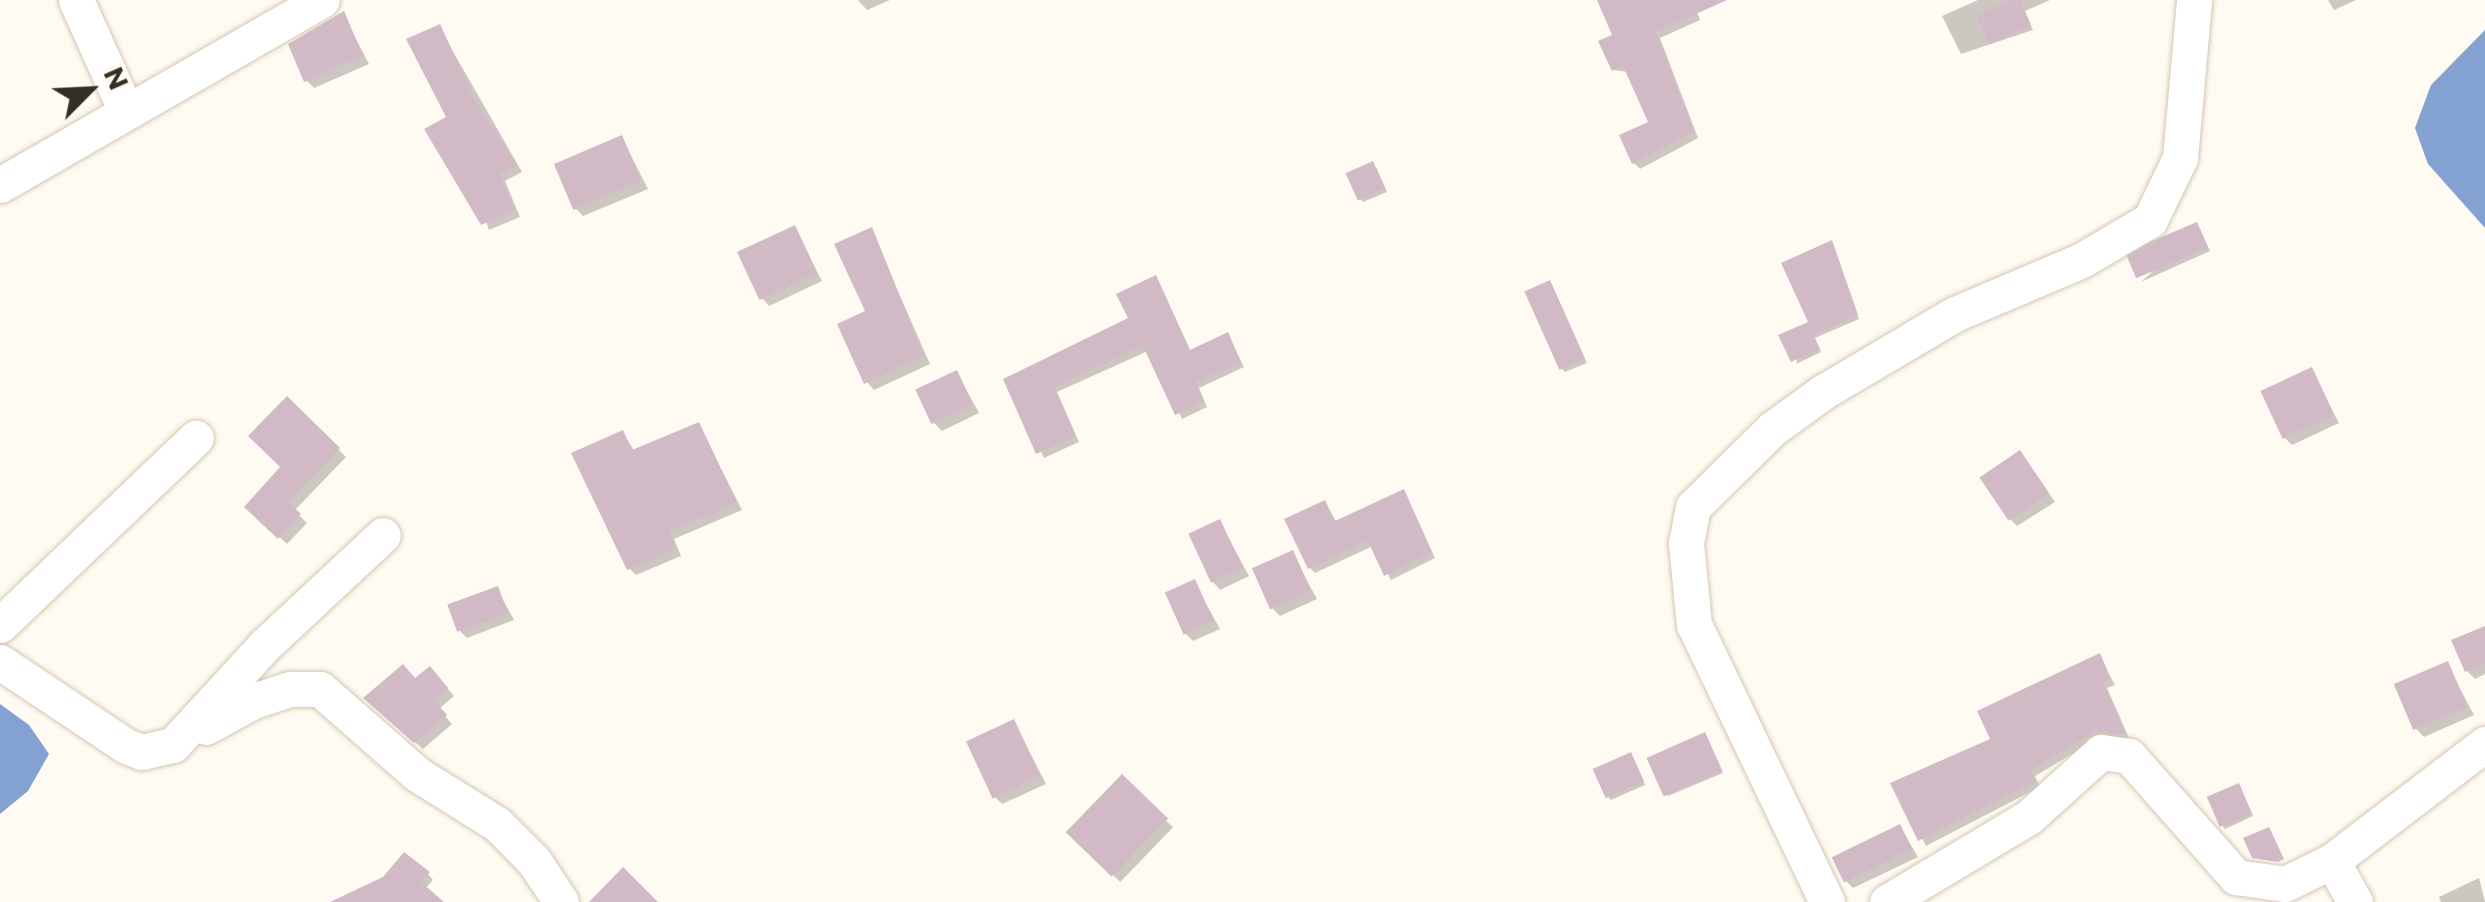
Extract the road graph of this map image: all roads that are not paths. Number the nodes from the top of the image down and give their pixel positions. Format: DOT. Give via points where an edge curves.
graph roads {
  1 [pos="76,0"];
  2 [pos="322,0"];
  3 [pos="2194,0"];
  4 [pos="125,109"];
  5 [pos="0,186"];
  6 [pos="196,438"];
  7 [pos="382,535"];
  8 [pos="0,624"];
  9 [pos="0,662"];
  10 [pos="187,736"];
  11 [pos="2485,744"];
  12 [pos="2332,861"];
  13 [pos="562,902"];
  14 [pos="1827,902"];
  15 [pos="1888,902"];
  16 [pos="2354,902"];
  1 -- 4 [label="street"];
  2 -- 4 [label="street"];
  3 -- 14 [label="street" via="2180,158 2150,220 2082,260 1955,314 1823,392 1772,429 1693,507 1686,543 1694,624"];
  4 -- 5 [label="street"];
  6 -- 8 [label="street"];
  7 -- 10 [label="street" via="265,645"];
  9 -- 10 [label="street" via="126,746 159,750"];
  10 -- 13 [label="street" via="253,701 291,689 320,689 418,774 497,824"];
  11 -- 12 [label="street"];
  12 -- 15 [label="street" via="2285,884 2236,878 2129,756 2116,750 2088,758 2029,816"];
  12 -- 16 [label="street"];
}
